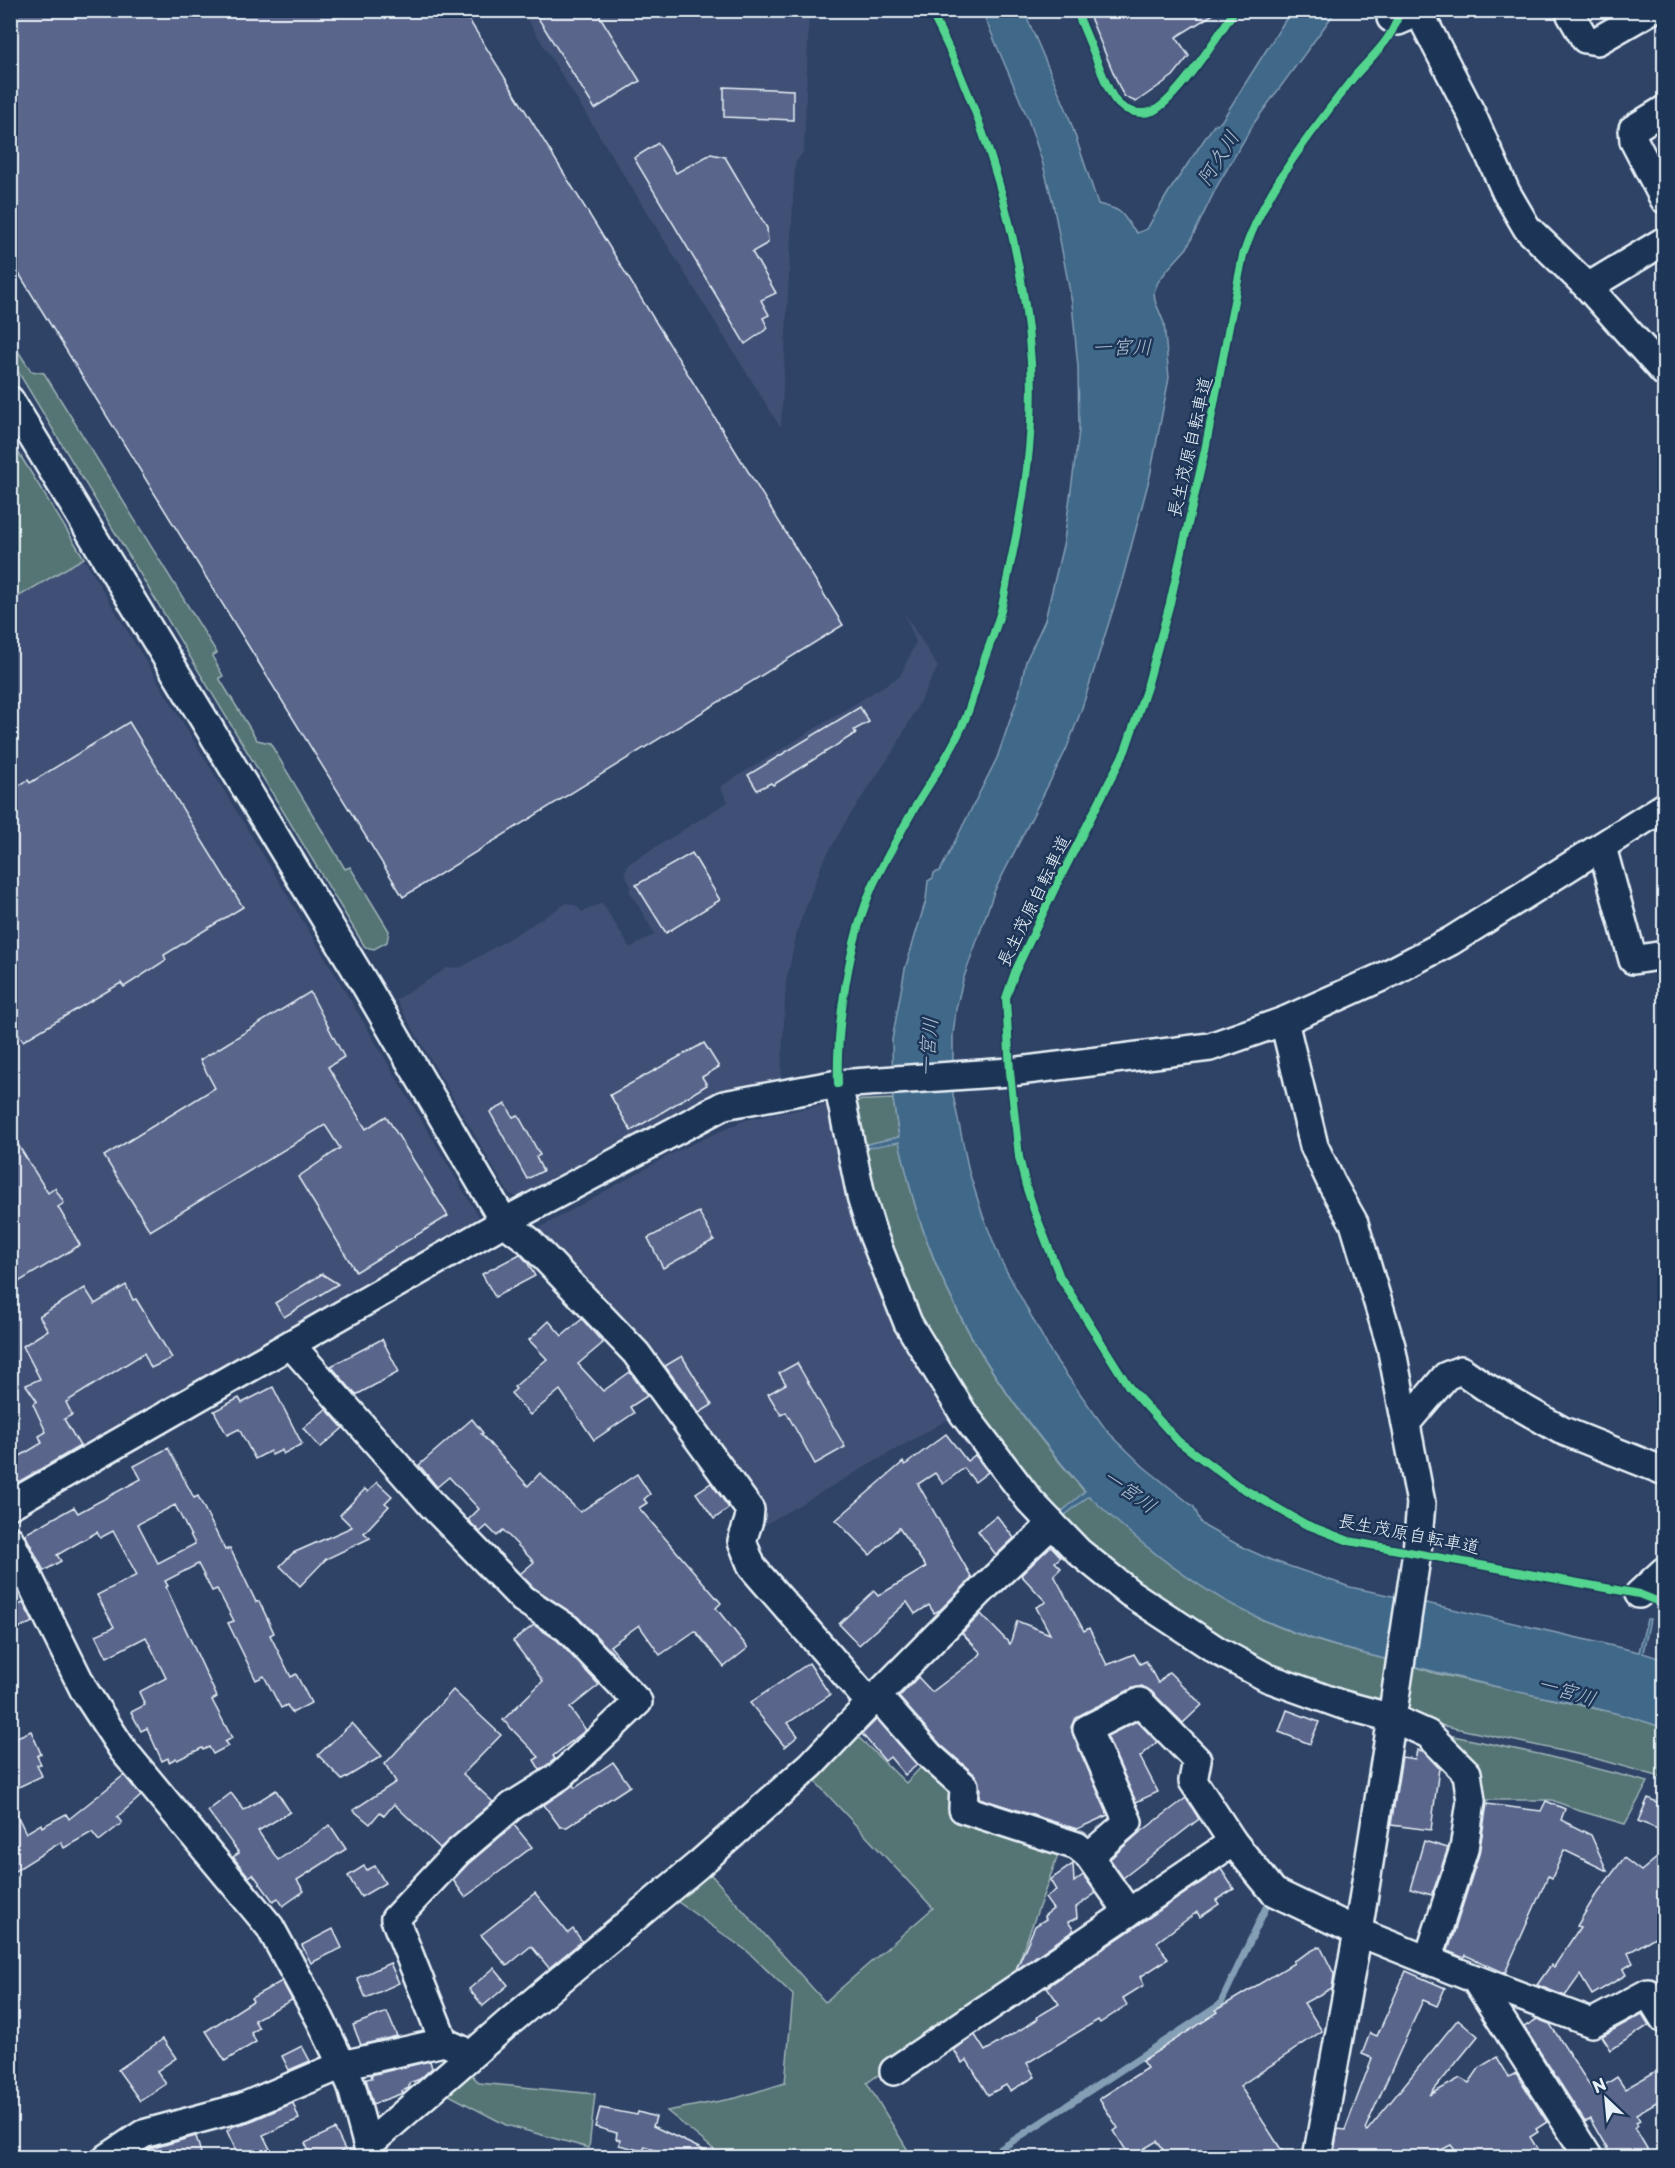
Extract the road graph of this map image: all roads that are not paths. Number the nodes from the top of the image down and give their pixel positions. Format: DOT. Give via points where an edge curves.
graph roads {
  1 [pos="1571,10"];
  2 [pos="1651,10"];
  3 [pos="1422,11"];
  4 [pos="1391,18"];
  5 [pos="1665,110"];
  6 [pos="1665,199"];
  7 [pos="1665,241"];
  8 [pos="1588,287"];
  9 [pos="1665,372"];
  10 [pos="10,400"];
  11 [pos="1665,807"];
  12 [pos="1602,847"];
  13 [pos="1665,955"];
  14 [pos="1284,1021"];
  15 [pos="841,1084"];
  16 [pos="504,1222"];
  17 [pos="291,1345"];
  18 [pos="1407,1422"];
  19 [pos="1665,1471"];
  20 [pos="10,1505"];
  21 [pos="1052,1524"];
  22 [pos="10,1540"];
  23 [pos="1665,1570"];
  24 [pos="1639,1594"];
  25 [pos="876,1696"];
  26 [pos="1392,1713"];
  27 [pos="1233,1842"];
  28 [pos="1089,1856"];
  29 [pos="1128,1911"];
  30 [pos="1358,1932"];
  31 [pos="1428,1960"];
  32 [pos="1475,1979"];
  33 [pos="1665,2019"];
  34 [pos="444,2042"];
  35 [pos="472,2055"];
  36 [pos="342,2065"];
  37 [pos="894,2071"];
  38 [pos="369,2151"];
  39 [pos="107,2157"];
  40 [pos="1317,2157"];
  41 [pos="1589,2157"];
  1 -- 2 [label="street" via="1585,39 1597,41"];
  3 -- 4 [label="street" via="1398,21"];
  3 -- 8 [label="street" via="1506,192 1527,228"];
  5 -- 6 [label="street" via="1633,129 1634,141"];
  7 -- 8 [label="street"];
  8 -- 9 [label="street"];
  10 -- 16 [label="street" via="366,986"];
  11 -- 12 [label="street"];
  12 -- 13 [label="street" via="1633,960"];
  12 -- 14 [label="street" via="1451,941"];
  14 -- 15 [label="street" via="1209,1047 1010,1072"];
  14 -- 18 [label="street" via="1314,1146 1354,1223 1392,1346"];
  15 -- 16 [label="street" via="724,1105"];
  15 -- 21 [label="street" via="861,1196 909,1323 963,1413 1029,1501"];
  16 -- 17 [label="street"];
  16 -- 25 [label="street" via="528,1240 636,1353 750,1510 742,1542 752,1567 865,1697"];
  17 -- 20 [label="street"];
  17 -- 34 [label="street" via="431,1504 523,1599 567,1628 638,1702 560,1776 512,1806 457,1853 395,1919"];
  18 -- 19 [label="street" via="1446,1376 1461,1370 1562,1430"];
  18 -- 26 [label="street" via="1421,1503"];
  21 -- 25 [label="street"];
  21 -- 26 [label="street" via="1079,1552 1130,1593 1218,1651 1268,1678 1340,1704"];
  22 -- 36 [label="street" via="84,1690 123,1750 270,1927"];
  23 -- 24 [label="street"];
  25 -- 28 [label="street" via="929,1755 964,1786 963,1809 1077,1846"];
  25 -- 35 [label="street" via="811,1764"];
  26 -- 30 [label="street"];
  26 -- 31 [label="street" via="1428,1734 1467,1773 1471,1801 1464,1849"];
  27 -- 28 [label="street" via="1193,1781 1197,1760 1140,1702 1087,1729 1128,1822"];
  27 -- 29 [label="street"];
  27 -- 30 [label="street" via="1274,1892"];
  28 -- 29 [label="street"];
  29 -- 37 [label="street"];
  30 -- 31 [label="street"];
  30 -- 40 [label="street"];
  31 -- 32 [label="street"];
  32 -- 33 [label="street" via="1592,2023 1648,1993"];
  32 -- 41 [label="street"];
  34 -- 35 [label="street"];
  34 -- 36 [label="street"];
  35 -- 38 [label="street"];
  36 -- 38 [label="street"];
  36 -- 39 [label="street" via="243,2107 143,2134"];
}
